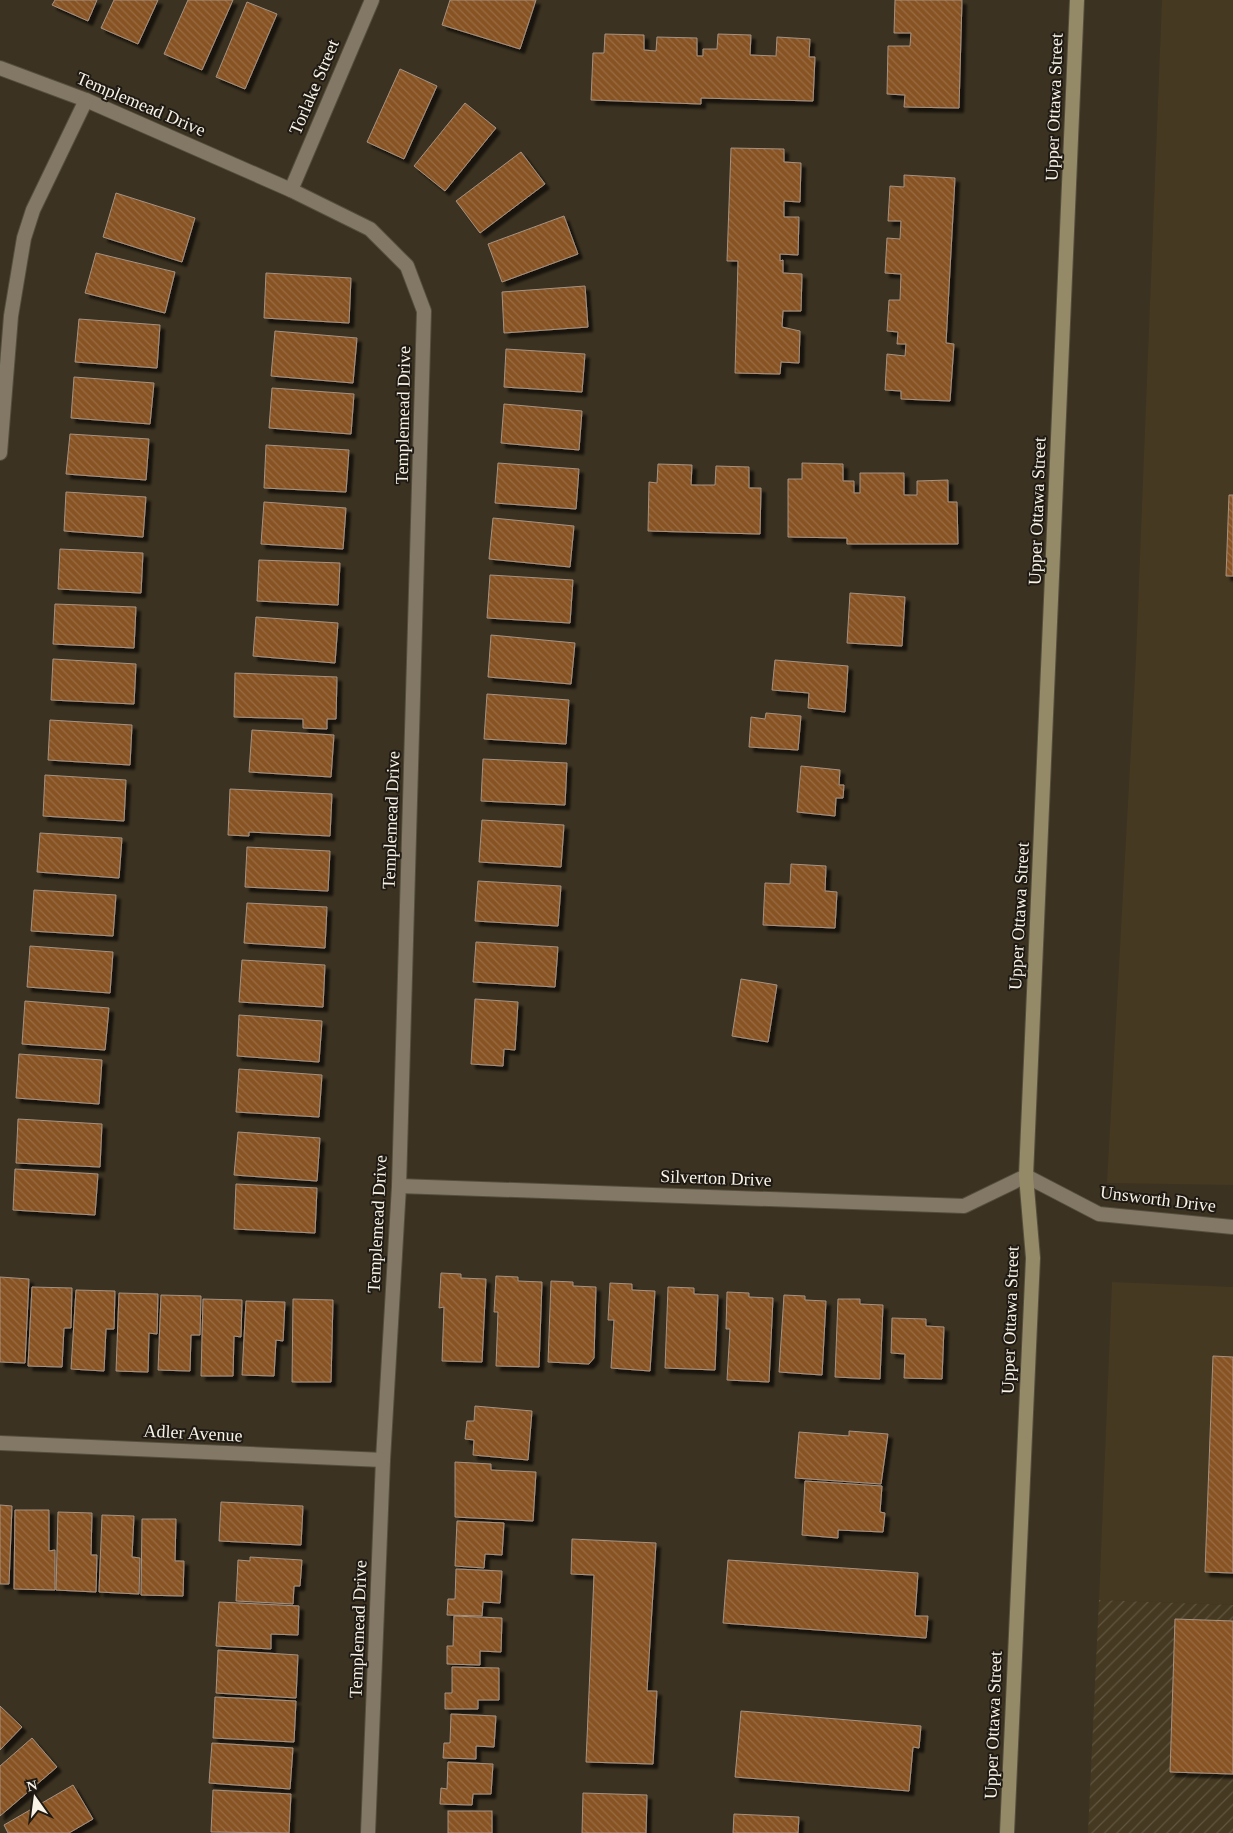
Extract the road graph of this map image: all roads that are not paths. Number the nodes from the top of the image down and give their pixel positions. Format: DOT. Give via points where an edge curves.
graph roads {
  1 [pos="372,0"];
  2 [pos="1077,0"];
  3 [pos="0,68"];
  4 [pos="86,100"];
  5 [pos="290,190"];
  6 [pos="0,453"];
  7 [pos="1026,1176"];
  8 [pos="399,1186"];
  9 [pos="1233,1227"];
  10 [pos="0,1443"];
  11 [pos="383,1460"];
  12 [pos="368,1833"];
  13 [pos="1007,1833"];
  1 -- 5 [label="street, Torlake Street"];
  2 -- 7 [label="main road, Upper Ottawa Street"];
  3 -- 4 [label="street, Templemead Drive"];
  4 -- 5 [label="street, Templemead Drive"];
  4 -- 6 [label="street" via="33,210 24,238 11,316"];
  5 -- 8 [label="street, Templemead Drive" via="370,229 406,266 424,311"];
  7 -- 8 [label="street, Silverton Drive" via="964,1206"];
  7 -- 9 [label="street, Unsworth Drive" via="1099,1214"];
  7 -- 13 [label="main road, Upper Ottawa Street" via="1033,1258"];
  8 -- 11 [label="street, Templemead Drive"];
  10 -- 11 [label="street, Adler Avenue"];
  11 -- 12 [label="street, Templemead Drive"];
}
